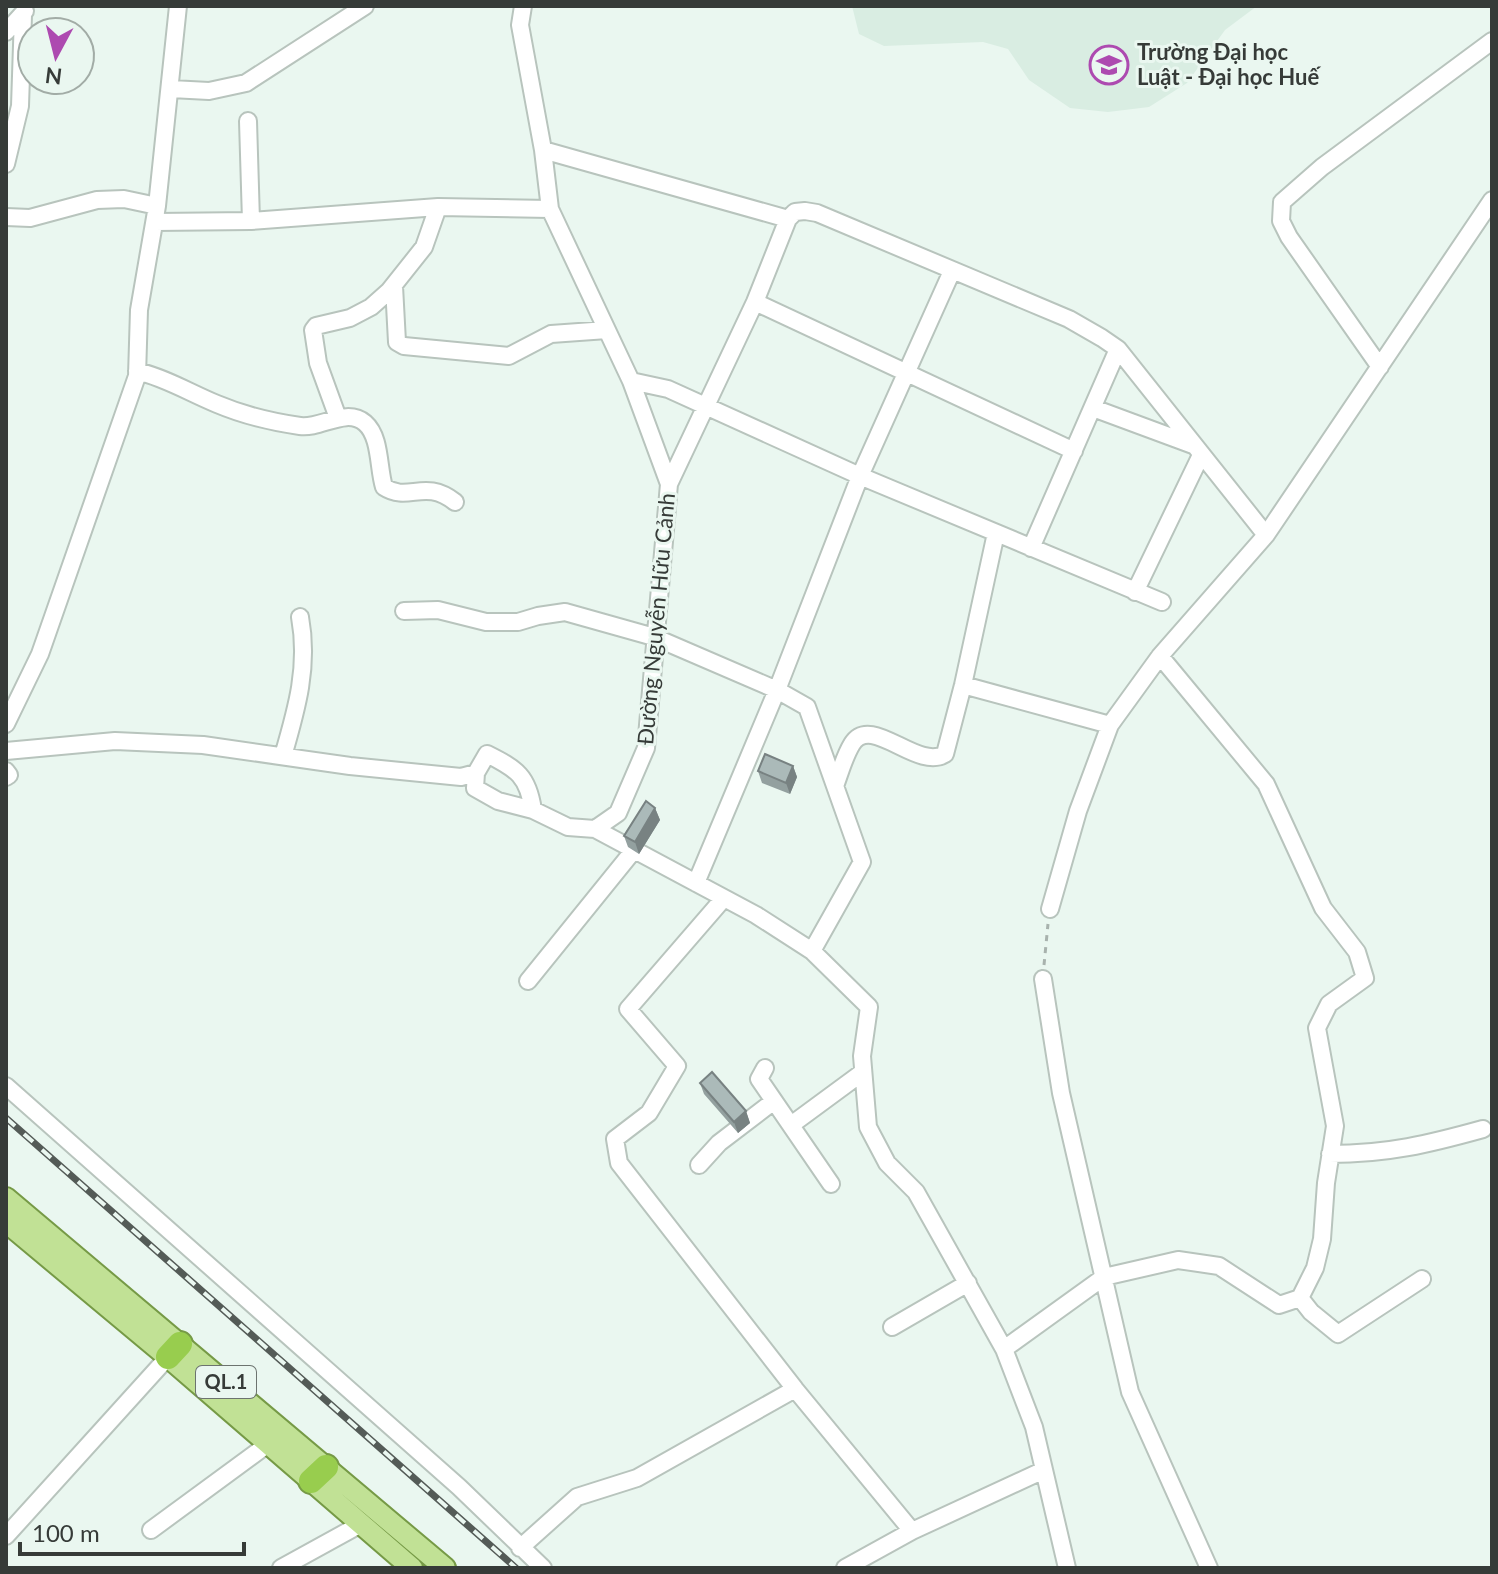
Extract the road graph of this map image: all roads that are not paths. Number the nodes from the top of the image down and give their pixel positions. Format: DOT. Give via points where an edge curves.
graph roads {
  1 [pos="178,6"];
  2 [pos="365,6"];
  3 [pos="514,6"];
  4 [pos="523,6"];
  5 [pos="25,10"];
  6 [pos="520,25"];
  7 [pos="6,32"];
  8 [pos="1492,41"];
  9 [pos="171,89"];
  10 [pos="248,121"];
  11 [pos="543,150"];
  12 [pos="6,164"];
  13 [pos="1492,200"];
  14 [pos="438,207"];
  15 [pos="550,209"];
  16 [pos="156,214"];
  17 [pos="6,217"];
  18 [pos="788,219"];
  19 [pos="251,221"];
  20 [pos="952,271"];
  21 [pos="394,286"];
  22 [pos="755,302"];
  23 [pos="607,330"];
  24 [pos="1118,349"];
  25 [pos="1380,367"];
  26 [pos="137,371"];
  27 [pos="905,372"];
  28 [pos="631,381"];
  29 [pos="706,406"];
  30 [pos="1093,408"];
  31 [pos="338,418"];
  32 [pos="1197,450"];
  33 [pos="1074,451"];
  34 [pos="860,476"];
  35 [pos="669,484"];
  36 [pos="455,502"];
  37 [pos="996,533"];
  38 [pos="1266,535"];
  39 [pos="1031,548"];
  40 [pos="1135,592"];
  41 [pos="1162,602"];
  42 [pos="404,611"];
  43 [pos="300,617"];
  44 [pos="654,637"];
  45 [pos="1160,656"];
  46 [pos="963,685"];
  47 [pos="777,690"];
  48 [pos="6,724"];
  49 [pos="1110,725"];
  50 [pos="6,751"];
  51 [pos="283,756"];
  52 [pos="476,773"];
  53 [pos="835,786"];
  54 [pos="533,810"];
  55 [pos="595,829"];
  56 [pos="634,850"];
  57 [pos="696,883"];
  58 [pos="724,898"];
  59 [pos="1050,909"];
  60 [pos="812,951"];
  61 [pos="1043,979"];
  62 [pos="528,981"];
  63 [pos="765,1068"];
  64 [pos="863,1072"];
  65 [pos="6,1086"];
  66 [pos="774,1101"];
  67 [pos="791,1125"];
  68 [pos="1483,1129"];
  69 [pos="1330,1154"];
  70 [pos="699,1165"];
  71 [pos="831,1184"];
  72 [pos="6,1198"];
  73 [pos="6,1222"];
  74 [pos="1104,1277"];
  75 [pos="1422,1279"];
  76 [pos="968,1283"];
  77 [pos="1300,1298"];
  78 [pos="892,1327"];
  79 [pos="1004,1349"];
  80 [pos="174,1350"];
  81 [pos="795,1389"];
  82 [pos="268,1444"];
  83 [pos="1044,1470"];
  84 [pos="318,1474"];
  85 [pos="361,1524"];
  86 [pos="151,1530"];
  87 [pos="912,1531"];
  88 [pos="6,1536"];
  89 [pos="520,1548"];
  90 [pos="281,1568"];
  91 [pos="412,1568"];
  92 [pos="445,1568"];
  93 [pos="543,1568"];
  94 [pos="845,1568"];
  95 [pos="1067,1568"];
  96 [pos="1209,1568"];
  1 -- 9 [label="street"];
  2 -- 9 [label="street" via="246,83 209,91"];
  3 -- 6 [label="street"];
  4 -- 6 [label="street, Đường Nguyễn Hữu Cảnh"];
  5 -- 7 [label="street"];
  5 -- 12 [label="street" via="20,106"];
  6 -- 11 [label="street, Đường Nguyễn Hữu Cảnh"];
  8 -- 25 [label="street" via="1282,202 1281,221 1289,237"];
  9 -- 16 [label="street"];
  10 -- 19 [label="street"];
  11 -- 15 [label="street, Đường Nguyễn Hữu Cảnh"];
  11 -- 18 [label="street"];
  13 -- 25 [label="street"];
  14 -- 15 [label="street"];
  14 -- 19 [label="street"];
  14 -- 21 [label="street" via="424,247"];
  15 -- 23 [label="street, Đường Nguyễn Hữu Cảnh"];
  16 -- 17 [label="street" via="124,199 97,200 30,218"];
  16 -- 19 [label="street"];
  16 -- 26 [label="street" via="139,310"];
  18 -- 20 [label="street" via="795,212 817,213"];
  18 -- 22 [label="street"];
  20 -- 24 [label="street" via="1069,319"];
  20 -- 27 [label="street"];
  21 -- 23 [label="street" via="396,338 404,346 509,356 551,334"];
  21 -- 31 [label="street" via="371,307 313,330 318,363"];
  22 -- 27 [label="street"];
  22 -- 29 [label="street"];
  23 -- 28 [label="street, Đường Nguyễn Hữu Cảnh"];
  24 -- 30 [label="street"];
  24 -- 32 [label="street"];
  25 -- 38 [label="street"];
  26 -- 31 [label="street" via="242,414 312,427"];
  26 -- 48 [label="street" via="40,654"];
  27 -- 33 [label="street"];
  27 -- 34 [label="street"];
  28 -- 29 [label="street" via="668,389"];
  28 -- 35 [label="street, Đường Nguyễn Hữu Cảnh"];
  29 -- 34 [label="street"];
  29 -- 35 [label="street"];
  30 -- 32 [label="street"];
  30 -- 33 [label="street"];
  31 -- 36 [label="street" via="367,425 388,490 428,489"];
  32 -- 38 [label="street"];
  32 -- 40 [label="street"];
  33 -- 39 [label="street"];
  34 -- 37 [label="street"];
  34 -- 47 [label="street"];
  35 -- 44 [label="street, Đường Nguyễn Hữu Cảnh"];
  37 -- 39 [label="street"];
  37 -- 46 [label="street"];
  38 -- 45 [label="street"];
  39 -- 40 [label="street"];
  40 -- 41 [label="street"];
  42 -- 44 [label="street" via="438,610 486,622 518,622 565,612"];
  43 -- 51 [label="street" via="305,644 302,684"];
  44 -- 47 [label="street"];
  44 -- 55 [label="street, Đường Nguyễn Hữu Cảnh" via="646,748 618,813"];
  45 -- 49 [label="street"];
  45 -- 69 [label="street" via="1266,784 1323,908 1357,952 1365,978 1329,1004 1317,1028 1335,1126"];
  46 -- 49 [label="street"];
  46 -- 53 [label="street" via="945,754 924,758 878,735 862,737 853,742"];
  47 -- 53 [label="street" via="807,707"];
  47 -- 57 [label="street"];
  49 -- 59 [label="street"];
  50 -- 51 [label="street" via="115,741"];
  51 -- 52 [label="street" via="461,777"];
  52 -- 54 [label="street" via="475,788"];
  52 -- 54 [label="street" via="487,754 514,768 529,788"];
  53 -- 60 [label="street" via="862,862"];
  54 -- 55 [label="street" via="568,827"];
  55 -- 56 [label="street"];
  56 -- 57 [label="street"];
  56 -- 62 [label="street"];
  57 -- 58 [label="street"];
  58 -- 60 [label="street"];
  58 -- 81 [label="street" via="628,1009 677,1066 649,1113 615,1139 615,1150 619,1163"];
  60 -- 64 [label="street" via="869,1007"];
  61 -- 74 [label="street" via="1061,1093"];
  63 -- 66 [label="street" via="759,1079"];
  64 -- 67 [label="street"];
  64 -- 76 [label="street" via="868,1127 887,1163 916,1192"];
  65 -- 89 [label="street" via="459,1487"];
  66 -- 67 [label="street"];
  66 -- 70 [label="street"];
  67 -- 71 [label="street"];
  68 -- 69 [label="street" via="1420,1147"];
  69 -- 77 [label="street" via="1322,1239"];
  72 -- 80 [label="main road, QL.1"];
  73 -- 80 [label="main road, QL.1"];
  74 -- 77 [label="street" via="1178,1260 1198,1262 1219,1266 1279,1305"];
  74 -- 79 [label="street"];
  74 -- 96 [label="street" via="1130,1392"];
  75 -- 77 [label="street" via="1338,1334"];
  76 -- 78 [label="street"];
  76 -- 79 [label="street"];
  79 -- 83 [label="street" via="1034,1427"];
  80 -- 82 [label="main road, QL.1"];
  80 -- 84 [label="main road, QL.1"];
  80 -- 88 [label="street"];
  81 -- 87 [label="street"];
  81 -- 89 [label="street" via="637,1478 577,1497"];
  82 -- 84 [label="main road, QL.1"];
  82 -- 86 [label="street"];
  83 -- 87 [label="street"];
  83 -- 95 [label="street"];
  84 -- 85 [label="main road, QL.1"];
  84 -- 92 [label="main road, QL.1"];
  85 -- 90 [label="street"];
  85 -- 91 [label="main road, QL.1"];
  87 -- 94 [label="street"];
  89 -- 93 [label="street"];
}
